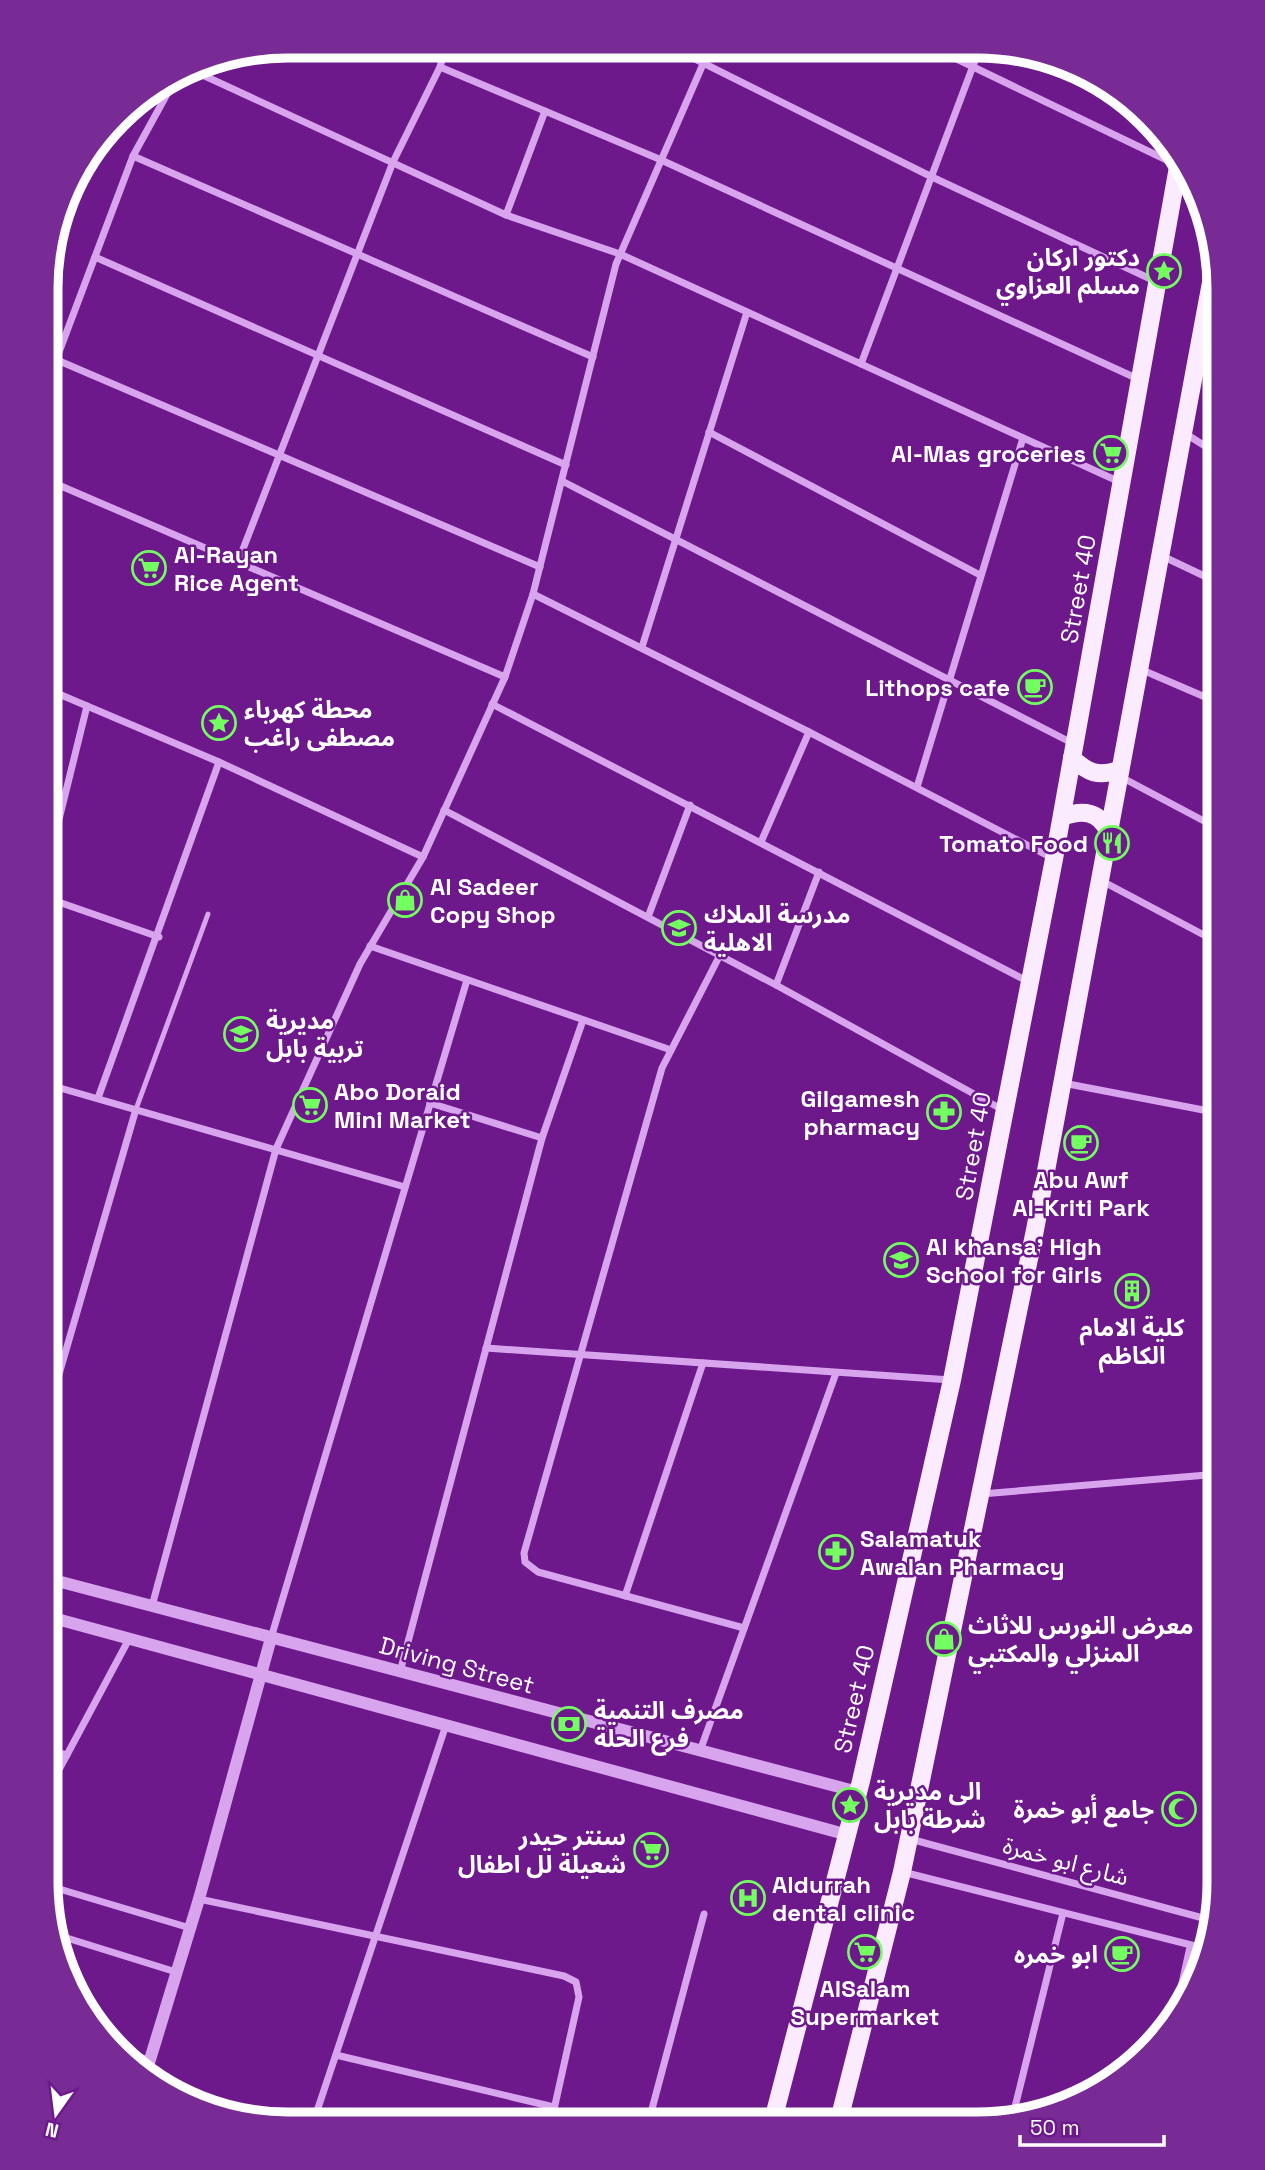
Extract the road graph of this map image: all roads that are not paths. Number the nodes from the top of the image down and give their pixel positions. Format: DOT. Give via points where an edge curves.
graph roads {
  1 [pos="443,58"];
  2 [pos="695,58"];
  3 [pos="706,58"];
  4 [pos="954,58"];
  5 [pos="976,58"];
  6 [pos="704,62"];
  7 [pos="440,67"];
  8 [pos="973,67"];
  9 [pos="200,75"];
  10 [pos="168,92"];
  11 [pos="545,111"];
  12 [pos="133,156"];
  13 [pos="659,159"];
  14 [pos="1169,161"];
  15 [pos="393,162"];
  16 [pos="1177,174"];
  17 [pos="932,177"];
  18 [pos="506,215"];
  19 [pos="620,254"];
  20 [pos="358,255"];
  21 [pos="96,257"];
  22 [pos="896,270"];
  23 [pos="1157,282"];
  24 [pos="1207,306"];
  25 [pos="747,312"];
  26 [pos="319,356"];
  27 [pos="58,357"];
  28 [pos="593,357"];
  29 [pos="58,360"];
  30 [pos="861,364"];
  31 [pos="1138,379"];
  32 [pos="1183,431"];
  33 [pos="709,432"];
  34 [pos="1023,438"];
  35 [pos="1207,447"];
  36 [pos="280,456"];
  37 [pos="566,465"];
  38 [pos="562,481"];
  39 [pos="1122,484"];
  40 [pos="58,485"];
  41 [pos="675,540"];
  42 [pos="1160,555"];
  43 [pos="238,562"];
  44 [pos="540,567"];
  45 [pos="980,575"];
  46 [pos="1207,577"];
  47 [pos="533,594"];
  48 [pos="642,647"];
  49 [pos="1138,668"];
  50 [pos="505,677"];
  51 [pos="948,682"];
  52 [pos="58,694"];
  53 [pos="1207,698"];
  54 [pos="492,704"];
  55 [pos="87,706"];
  56 [pos="810,732"];
  57 [pos="1074,751"];
  58 [pos="219,762"];
  59 [pos="1119,773"];
  60 [pos="918,787"];
  61 [pos="690,805"];
  62 [pos="444,810"];
  63 [pos="1062,817"];
  64 [pos="1207,822"];
  65 [pos="58,823"];
  66 [pos="1108,831"];
  67 [pos="761,842"];
  68 [pos="423,857"];
  69 [pos="1054,859"];
  70 [pos="819,872"];
  71 [pos="1099,880"];
  72 [pos="58,902"];
  73 [pos="208,914"];
  74 [pos="648,917"];
  75 [pos="159,937"];
  76 [pos="1207,937"];
  77 [pos="370,946"];
  78 [pos="720,955"];
  79 [pos="467,980"];
  80 [pos="1031,983"];
  81 [pos="776,985"];
  82 [pos="583,1020"];
  83 [pos="671,1051"];
  84 [pos="1062,1083"];
  85 [pos="58,1087"];
  86 [pos="98,1098"];
  87 [pos="430,1103"];
  88 [pos="136,1109"];
  89 [pos="1003,1110"];
  90 [pos="1207,1111"];
  91 [pos="542,1138"];
  92 [pos="276,1149"];
  93 [pos="405,1188"];
  94 [pos="486,1348"];
  95 [pos="578,1354"];
  96 [pos="704,1363"];
  97 [pos="836,1373"];
  98 [pos="58,1378"];
  99 [pos="951,1380"];
  100 [pos="1207,1475"];
  101 [pos="981,1494"];
  102 [pos="58,1581"];
  103 [pos="625,1596"];
  104 [pos="152,1606"];
  105 [pos="58,1619"];
  106 [pos="744,1628"];
  107 [pos="271,1638"];
  108 [pos="129,1639"];
  109 [pos="400,1672"];
  110 [pos="261,1675"];
  111 [pos="446,1725"];
  112 [pos="700,1751"];
  113 [pos="58,1753"];
  114 [pos="66,1755"];
  115 [pos="58,1771"];
  116 [pos="858,1793"];
  117 [pos="848,1835"];
  118 [pos="909,1839"];
  119 [pos="902,1872"];
  120 [pos="58,1889"];
  121 [pos="200,1899"];
  122 [pos="1063,1913"];
  123 [pos="704,1914"];
  124 [pos="1204,1918"];
  125 [pos="190,1928"];
  126 [pos="375,1936"];
  127 [pos="65,1937"];
  128 [pos="1190,1947"];
  129 [pos="1197,1948"];
  130 [pos="176,1972"];
  131 [pos="1180,1990"];
  132 [pos="336,2055"];
  133 [pos="139,2058"];
  134 [pos="150,2062"];
  135 [pos="149,2066"];
  136 [pos="554,2108"];
  137 [pos="1014,2109"];
  138 [pos="317,2112"];
  139 [pos="553,2112"];
  140 [pos="651,2112"];
  141 [pos="775,2112"];
  142 [pos="841,2112"];
  1 -- 7 [label="street"];
  2 -- 6 [label="street"];
  3 -- 6 [label="street"];
  4 -- 8 [label="street"];
  5 -- 8 [label="street"];
  6 -- 13 [label="street"];
  6 -- 17 [label="street"];
  7 -- 11 [label="street"];
  7 -- 15 [label="street"];
  8 -- 14 [label="street"];
  8 -- 17 [label="street"];
  9 -- 15 [label="street"];
  10 -- 12 [label="street"];
  11 -- 13 [label="street"];
  11 -- 18 [label="street"];
  12 -- 20 [label="street"];
  12 -- 21 [label="street"];
  13 -- 19 [label="street"];
  13 -- 22 [label="street"];
  15 -- 18 [label="street"];
  15 -- 20 [label="street"];
  16 -- 23 [label="main road, Street 40"];
  17 -- 22 [label="street"];
  17 -- 23 [label="street"];
  18 -- 19 [label="street"];
  19 -- 25 [label="street"];
  19 -- 28 [label="street"];
  20 -- 26 [label="street"];
  20 -- 28 [label="street"];
  21 -- 26 [label="street"];
  21 -- 27 [label="street"];
  22 -- 30 [label="street"];
  22 -- 31 [label="street"];
  23 -- 31 [label="main road, Street 40"];
  24 -- 32 [label="main road"];
  25 -- 30 [label="street"];
  25 -- 33 [label="street"];
  26 -- 36 [label="street"];
  26 -- 37 [label="street"];
  28 -- 37 [label="street"];
  29 -- 36 [label="street"];
  30 -- 34 [label="street"];
  31 -- 39 [label="main road, Street 40"];
  32 -- 35 [label="street"];
  32 -- 42 [label="main road"];
  33 -- 41 [label="street"];
  33 -- 45 [label="street"];
  34 -- 39 [label="street"];
  34 -- 45 [label="street"];
  36 -- 43 [label="street"];
  36 -- 44 [label="street"];
  37 -- 38 [label="street"];
  38 -- 41 [label="street"];
  38 -- 44 [label="street"];
  39 -- 57 [label="main road, Street 40"];
  40 -- 43 [label="street"];
  41 -- 48 [label="street"];
  41 -- 51 [label="street"];
  42 -- 46 [label="street"];
  42 -- 49 [label="main road"];
  43 -- 50 [label="street"];
  44 -- 47 [label="street"];
  45 -- 51 [label="street"];
  47 -- 48 [label="street"];
  47 -- 50 [label="street"];
  48 -- 56 [label="street"];
  49 -- 53 [label="street"];
  49 -- 59 [label="main road"];
  50 -- 54 [label="street"];
  51 -- 57 [label="street"];
  51 -- 60 [label="street"];
  52 -- 55 [label="street"];
  54 -- 61 [label="street"];
  54 -- 62 [label="street"];
  55 -- 58 [label="street"];
  55 -- 65 [label="street"];
  56 -- 60 [label="street"];
  56 -- 67 [label="street"];
  57 -- 59 [label="main road" via="1091,773"];
  57 -- 63 [label="main road, Street 40"];
  58 -- 68 [label="street"];
  58 -- 75 [label="street"];
  59 -- 64 [label="street"];
  59 -- 66 [label="main road"];
  60 -- 69 [label="street"];
  61 -- 67 [label="street"];
  61 -- 74 [label="street"];
  62 -- 68 [label="street"];
  62 -- 74 [label="street"];
  63 -- 66 [label="main road" via="1093,814"];
  63 -- 69 [label="main road, Street 40"];
  66 -- 71 [label="main road"];
  67 -- 70 [label="street"];
  68 -- 77 [label="street"];
  69 -- 80 [label="main road, Street 40"];
  70 -- 80 [label="street"];
  70 -- 81 [label="street"];
  71 -- 76 [label="street"];
  71 -- 84 [label="main road"];
  72 -- 75 [label="street"];
  73 -- 88 [label="lane"];
  74 -- 78 [label="street"];
  75 -- 86 [label="street"];
  77 -- 79 [label="street"];
  77 -- 92 [label="street"];
  78 -- 81 [label="street"];
  78 -- 83 [label="street"];
  79 -- 82 [label="street"];
  79 -- 87 [label="street"];
  80 -- 89 [label="main road, Street 40"];
  81 -- 89 [label="street"];
  82 -- 83 [label="street"];
  82 -- 91 [label="street"];
  83 -- 95 [label="street" via="662,1068"];
  84 -- 90 [label="street"];
  84 -- 101 [label="main road"];
  85 -- 86 [label="street"];
  86 -- 88 [label="street"];
  87 -- 91 [label="street"];
  87 -- 93 [label="street"];
  88 -- 92 [label="street"];
  88 -- 98 [label="street"];
  89 -- 99 [label="main road, Street 40"];
  91 -- 94 [label="street"];
  92 -- 93 [label="street"];
  92 -- 104 [label="street"];
  93 -- 107 [label="street"];
  94 -- 95 [label="street"];
  94 -- 109 [label="street"];
  95 -- 96 [label="street"];
  95 -- 103 [label="street" via="525,1545 525,1562 538,1572"];
  96 -- 97 [label="street"];
  96 -- 103 [label="street"];
  97 -- 99 [label="street"];
  97 -- 106 [label="street"];
  99 -- 116 [label="main road, Street 40"];
  100 -- 101 [label="street"];
  101 -- 118 [label="main road"];
  102 -- 104 [label="street, Driving Street"];
  103 -- 106 [label="street"];
  104 -- 107 [label="street, Driving Street"];
  105 -- 108 [label="street"];
  106 -- 112 [label="street"];
  107 -- 109 [label="street, Driving Street"];
  107 -- 110 [label="street"];
  108 -- 110 [label="street"];
  108 -- 114 [label="street"];
  109 -- 112 [label="street, Driving Street"];
  110 -- 111 [label="street"];
  110 -- 121 [label="street"];
  111 -- 117 [label="street"];
  111 -- 126 [label="street"];
  112 -- 116 [label="street, Driving Street"];
  113 -- 114 [label="street"];
  114 -- 115 [label="street"];
  116 -- 117 [label="main road, Street 40"];
  117 -- 141 [label="main road, Street 40"];
  118 -- 119 [label="main road"];
  118 -- 124 [label="street, شارع ابو خمرة"];
  119 -- 122 [label="street, شارع ابو خمرة"];
  119 -- 142 [label="main road"];
  120 -- 125 [label="street"];
  121 -- 125 [label="street"];
  121 -- 126 [label="street"];
  122 -- 128 [label="street, شارع ابو خمرة"];
  122 -- 137 [label="street"];
  123 -- 140 [label="street"];
  125 -- 130 [label="street"];
  126 -- 132 [label="street"];
  126 -- 136 [label="street" via="576,1982 579,1997"];
  127 -- 130 [label="street"];
  128 -- 129 [label="street, شارع ابو خمرة"];
  128 -- 131 [label="street"];
  130 -- 134 [label="street"];
  132 -- 136 [label="street"];
  132 -- 138 [label="street"];
  133 -- 134 [label="street"];
  134 -- 135 [label="street"];
  136 -- 139 [label="street"];
}
